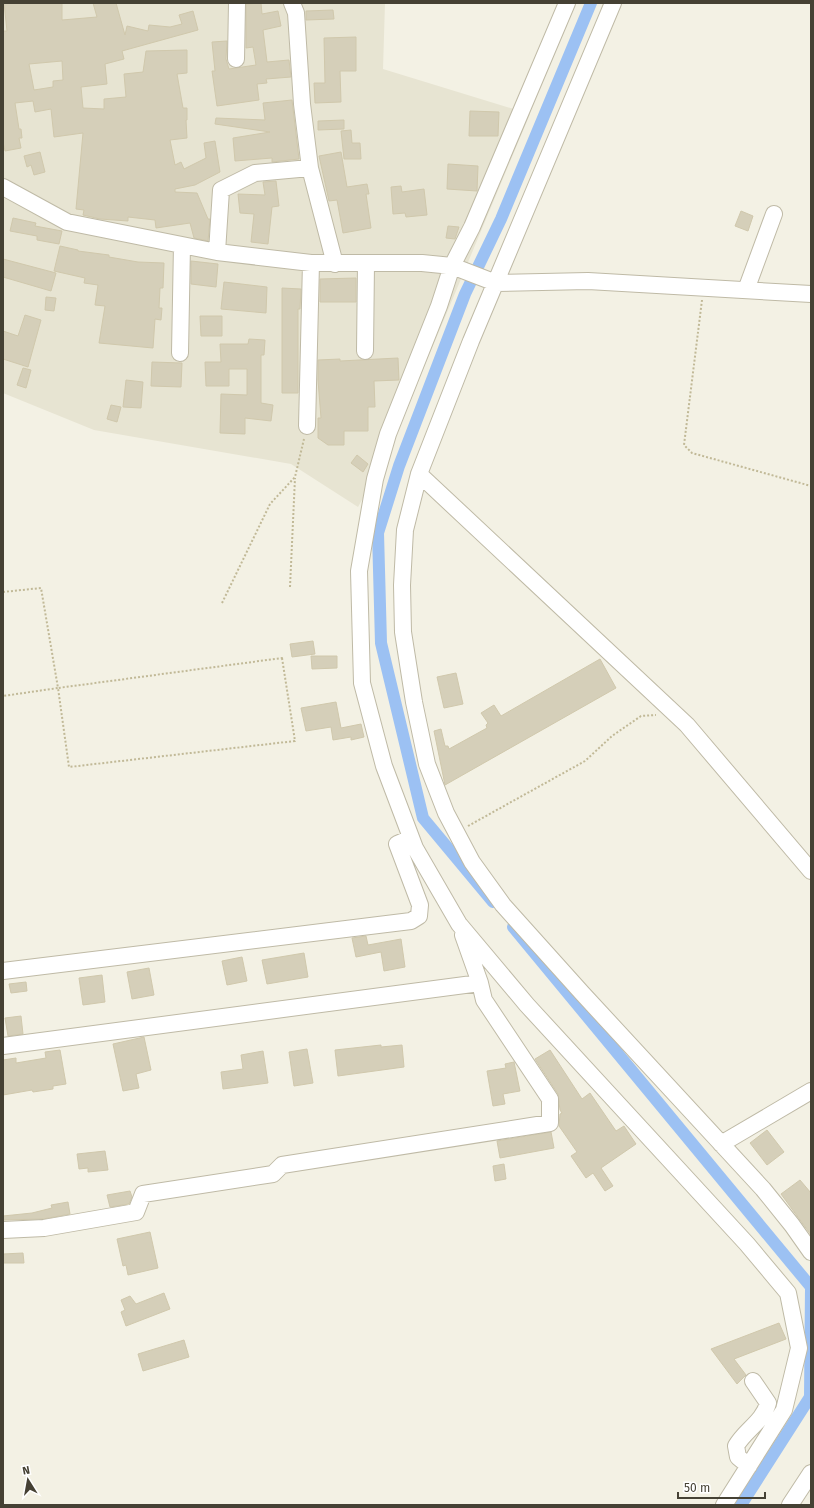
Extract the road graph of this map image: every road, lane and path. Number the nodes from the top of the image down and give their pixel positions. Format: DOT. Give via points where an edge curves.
graph roads {
  1 [pos="237,3"];
  2 [pos="292,3"];
  3 [pos="567,3"];
  4 [pos="613,3"];
  5 [pos="236,59"];
  6 [pos="310,168"];
  7 [pos="3,187"];
  8 [pos="774,214"];
  9 [pos="182,245"];
  10 [pos="216,252"];
  11 [pos="311,263"];
  12 [pos="335,264"];
  13 [pos="366,264"];
  14 [pos="456,268"];
  15 [pos="496,283"];
  16 [pos="703,287"];
  17 [pos="746,290"];
  18 [pos="811,294"];
  19 [pos="364,350"];
  20 [pos="180,353"];
  21 [pos="307,426"];
  22 [pos="419,474"];
  23 [pos="295,477"];
  24 [pos="811,486"];
  25 [pos="290,587"];
  26 [pos="3,592"];
  27 [pos="222,603"];
  28 [pos="58,688"];
  29 [pos="3,696"];
  30 [pos="677,715"];
  31 [pos="456,833"];
  32 [pos="411,838"];
  33 [pos="811,871"];
  34 [pos="459,924"];
  35 [pos="3,971"];
  36 [pos="480,983"];
  37 [pos="3,1046"];
  38 [pos="811,1091"];
  39 [pos="721,1144"];
  40 [pos="3,1230"];
  41 [pos="811,1252"];
  42 [pos="753,1381"];
  43 [pos="749,1466"];
  44 [pos="811,1473"];
  45 [pos="724,1505"];
  46 [pos="790,1505"];
  1 -- 5 [label="street"];
  2 -- 6 [label="street" via="296,12 302,104"];
  3 -- 14 [label="street"];
  4 -- 15 [label="street"];
  6 -- 10 [label="street" via="255,172 221,190"];
  6 -- 12 [label="street"];
  7 -- 9 [label="street" via="67,222"];
  8 -- 17 [label="street"];
  9 -- 10 [label="street"];
  9 -- 20 [label="street"];
  10 -- 11 [label="street"];
  11 -- 12 [label="street"];
  11 -- 21 [label="street"];
  12 -- 13 [label="street"];
  13 -- 14 [label="street" via="422,262"];
  13 -- 19 [label="street"];
  14 -- 15 [label="street"];
  14 -- 32 [label="street" via="388,434 375,479 359,571 362,683 384,766"];
  15 -- 16 [label="street" via="588,281"];
  15 -- 22 [label="street"];
  16 -- 17 [label="street"];
  16 -- 24 [label="path" via="684,445 692,453"];
  17 -- 18 [label="street"];
  21 -- 23 [label="path"];
  22 -- 30 [label="street"];
  22 -- 31 [label="street" via="405,530 403,632 427,764"];
  23 -- 25 [label="path"];
  23 -- 27 [label="path" via="270,504"];
  26 -- 28 [label="path" via="41,588"];
  28 -- 28 [label="path" via="69,766 295,741 282,658"];
  28 -- 29 [label="path"];
  30 -- 31 [label="path" via="641,716 612,736 585,761"];
  30 -- 33 [label="street"];
  31 -- 39 [label="street" via="472,862 503,905"];
  32 -- 34 [label="street"];
  32 -- 35 [label="street" via="397,844 420,905 419,916 411,921"];
  34 -- 36 [label="street"];
  34 -- 43 [label="street" via="527,1004 747,1244 788,1293 799,1348 784,1410"];
  36 -- 37 [label="street"];
  36 -- 40 [label="street" via="484,1000 550,1099 550,1123 282,1165 272,1174 143,1194 136,1212 44,1228"];
  38 -- 39 [label="street"];
  39 -- 41 [label="street" via="763,1189"];
  42 -- 43 [label="street" via="768,1403 766,1412 740,1438 736,1446 738,1457"];
  43 -- 45 [label="street"];
  44 -- 46 [label="street"];
}
